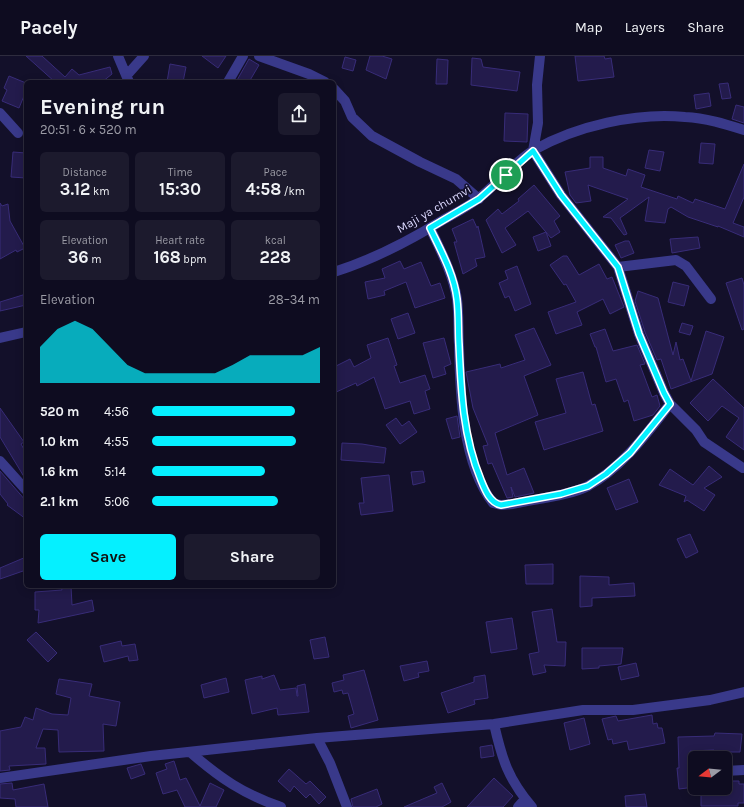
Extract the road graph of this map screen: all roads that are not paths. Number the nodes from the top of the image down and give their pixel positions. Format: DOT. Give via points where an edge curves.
graph roads {
  1 [pos="118,56"];
  2 [pos="144,56"];
  3 [pos="243,56"];
  4 [pos="259,56"];
  5 [pos="540,56"];
  6 [pos="128,79"];
  7 [pos="229,80"];
  8 [pos="321,80"];
  9 [pos="336,91"];
  10 [pos="0,114"];
  11 [pos="744,130"];
  12 [pos="18,133"];
  13 [pos="533,151"];
  14 [pos="479,199"];
  15 [pos="430,228"];
  16 [pos="618,267"];
  17 [pos="336,271"];
  18 [pos="711,299"];
  19 [pos="24,332"];
  20 [pos="0,338"];
  21 [pos="670,404"];
  22 [pos="0,462"];
  23 [pos="743,468"];
  24 [pos="24,488"];
  25 [pos="744,692"];
  26 [pos="494,724"];
  27 [pos="317,738"];
  28 [pos="190,752"];
  29 [pos="732,770"];
  30 [pos="744,770"];
  31 [pos="0,778"];
  32 [pos="528,803"];
  33 [pos="281,807"];
  34 [pos="347,807"];
  35 [pos="518,807"];
  1 -- 6 [label="street"];
  2 -- 6 [label="street"];
  3 -- 7 [label="street"];
  4 -- 8 [label="street"];
  5 -- 13 [label="street" via="537,85 538,123"];
  9 -- 14 [label="street" via="345,101 352,117 372,136 456,179"];
  10 -- 12 [label="street"];
  11 -- 13 [label="street, Maji ya chumvi" via="715,121 686,117 626,119 582,130"];
  13 -- 14 [label="street, Maji ya chumvi"];
  13 -- 16 [label="street" via="561,195"];
  14 -- 15 [label="street, Maji ya chumvi"];
  15 -- 17 [label="street, Maji ya chumvi" via="383,252"];
  15 -- 21 [label="street" via="446,263 457,298 465,424 473,459 493,503 513,504 588,486 630,453"];
  16 -- 18 [label="street" via="676,260 686,266"];
  16 -- 21 [label="street" via="639,334"];
  19 -- 20 [label="street"];
  21 -- 23 [label="street" via="696,430 704,442"];
  22 -- 24 [label="street"];
  25 -- 26 [label="street" via="703,701 633,710 583,710"];
  26 -- 27 [label="street"];
  26 -- 32 [label="street" via="506,769 515,787"];
  27 -- 28 [label="street"];
  27 -- 34 [label="street" via="330,762"];
  28 -- 31 [label="street"];
  28 -- 33 [label="street" via="242,791"];
  29 -- 30 [label="street"];
  32 -- 35 [label="street"];
}
